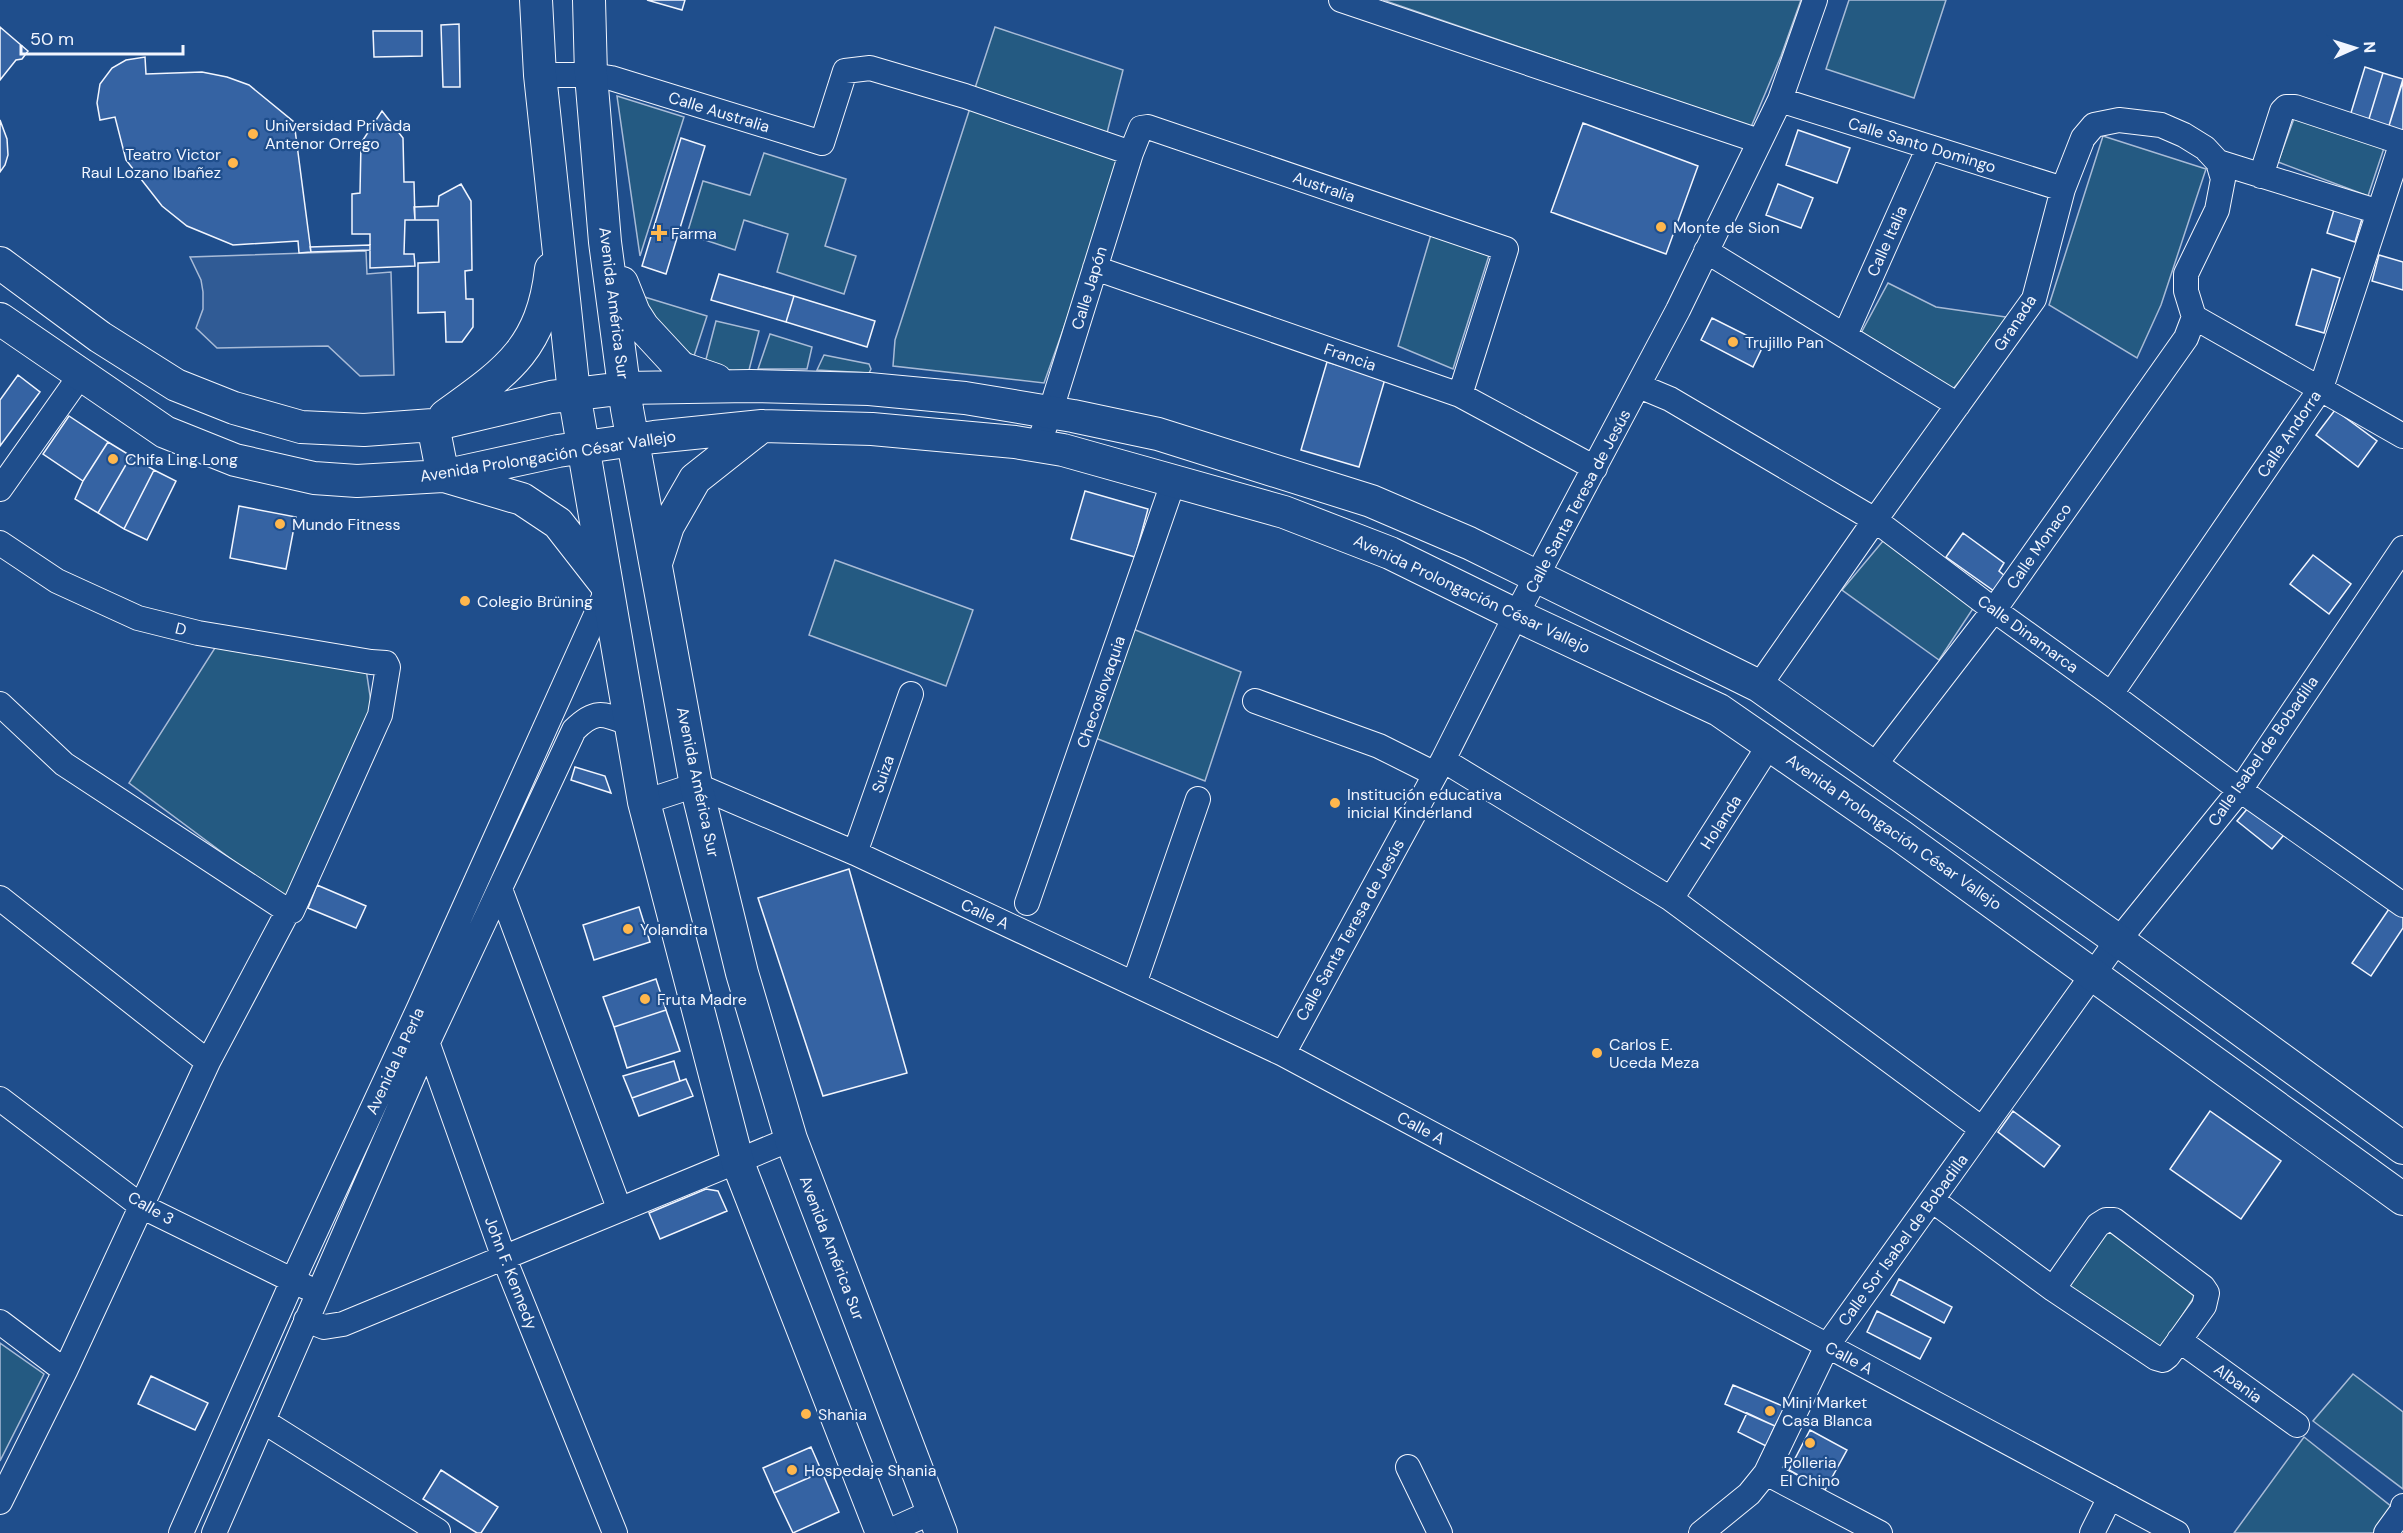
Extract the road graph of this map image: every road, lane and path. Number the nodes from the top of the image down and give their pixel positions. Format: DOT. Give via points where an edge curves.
graph roads {
  1 [pos="536,0"];
  2 [pos="589,0"];
  3 [pos="1341,0"];
  4 [pos="1815,0"];
  5 [pos="540,75"];
  6 [pos="591,75"];
  7 [pos="1780,100"];
  8 [pos="1141,128"];
  9 [pos="1759,141"];
  10 [pos="2402,143"];
  11 [pos="1929,147"];
  12 [pos="1131,153"];
  13 [pos="2218,162"];
  14 [pos="2261,176"];
  15 [pos="2063,189"];
  16 [pos="2379,212"];
  17 [pos="555,232"];
  18 [pos="605,242"];
  19 [pos="1706,251"];
  20 [pos="0,263"];
  21 [pos="1095,268"];
  22 [pos="2194,317"];
  23 [pos="0,319"];
  24 [pos="1845,335"];
  25 [pos="80,376"];
  26 [pos="750,386"];
  27 [pos="1639,386"];
  28 [pos="625,387"];
  29 [pos="2321,388"];
  30 [pos="574,393"];
  31 [pos="1460,395"];
  32 [pos="1958,405"];
  33 [pos="1050,413"];
  34 [pos="433,424"];
  35 [pos="762,426"];
  36 [pos="2403,436"];
  37 [pos="633,440"];
  38 [pos="582,447"];
  39 [pos="1037,447"];
  40 [pos="1595,468"];
  41 [pos="443,476"];
  42 [pos="1174,480"];
  43 [pos="0,489"];
  44 [pos="1875,520"];
  45 [pos="0,543"];
  46 [pos="2403,548"];
  47 [pos="655,567"];
  48 [pos="1538,576"];
  49 [pos="608,588"];
  50 [pos="1994,610"];
  51 [pos="1516,615"];
  52 [pos="1759,686"];
  53 [pos="911,694"];
  54 [pos="2111,694"];
  55 [pos="1255,701"];
  56 [pos="0,704"];
  57 [pos="631,724"];
  58 [pos="1770,744"];
  59 [pos="1439,767"];
  60 [pos="1873,767"];
  61 [pos="696,785"];
  62 [pos="2240,790"];
  63 [pos="1198,799"];
  64 [pos="644,802"];
  65 [pos="855,853"];
  66 [pos="500,888"];
  67 [pos="0,898"];
  68 [pos="1671,899"];
  69 [pos="1027,903"];
  70 [pos="2403,905"];
  71 [pos="288,911"];
  72 [pos="2119,941"];
  73 [pos="2092,975"];
  74 [pos="1134,984"];
  75 [pos="419,1008"];
  76 [pos="427,1044"];
  77 [pos="1282,1054"];
  78 [pos="208,1062"];
  79 [pos="0,1099"];
  80 [pos="1982,1129"];
  81 [pos="791,1139"];
  82 [pos="2403,1148"];
  83 [pos="738,1163"];
  84 [pos="2403,1199"];
  85 [pos="1932,1200"];
  86 [pos="141,1206"];
  87 [pos="619,1208"];
  88 [pos="504,1258"];
  89 [pos="293,1280"];
  90 [pos="2054,1289"];
  91 [pos="318,1293"];
  92 [pos="306,1320"];
  93 [pos="0,1322"];
  94 [pos="2179,1340"];
  95 [pos="1827,1346"];
  96 [pos="65,1371"];
  97 [pos="263,1421"];
  98 [pos="2297,1425"];
  99 [pos="1408,1467"];
  100 [pos="1766,1473"];
  101 [pos="2110,1497"];
  102 [pos="0,1502"];
  103 [pos="2403,1506"];
  104 [pos="936,1523"];
  105 [pos="181,1533"];
  106 [pos="214,1533"];
  107 [pos="437,1533"];
  108 [pos="615,1533"];
  109 [pos="883,1533"];
  110 [pos="1440,1533"];
  111 [pos="1701,1533"];
  112 [pos="1880,1533"];
  113 [pos="2092,1533"];
  114 [pos="2177,1533"];
  115 [pos="2386,1533"];
  1 -- 5 [label="main road"];
  2 -- 6 [label="main road, Avenida América Sur"];
  3 -- 9 [label="street"];
  4 -- 7 [label="street, Calle Santa Teresa de Jesús"];
  5 -- 6 [label="street, Calle Australia"];
  5 -- 17 [label="main road"];
  6 -- 12 [label="street, Calle Australia" via="822,143 845,71 870,68"];
  6 -- 18 [label="main road, Avenida América Sur"];
  7 -- 9 [label="street, Calle Santa Teresa de Jesús"];
  7 -- 11 [label="street, Calle Santo Domingo"];
  8 -- 12 [label="street, Calle Japón"];
  8 -- 31 [label="street, Australia" via="1148,127 1506,249"];
  9 -- 19 [label="street, Calle Santa Teresa de Jesús"];
  10 -- 14 [label="street" via="2286,107"];
  10 -- 16 [label="street, Calle Andorra"];
  11 -- 15 [label="street, Calle Santo Domingo"];
  11 -- 24 [label="street, Calle Italia"];
  12 -- 21 [label="street, Calle Japón"];
  13 -- 14 [label="street"];
  13 -- 15 [label="street, Granada" via="2184,135 2161,126 2119,120 2094,125 2084,138"];
  13 -- 22 [label="street" via="2223,179 2217,210 2186,274 2186,291"];
  14 -- 16 [label="street"];
  15 -- 32 [label="street, Granada" via="2034,299"];
  16 -- 29 [label="street, Calle Andorra"];
  17 -- 30 [label="main road"];
  17 -- 34 [label="main road" via="542,317 533,335 501,375"];
  18 -- 26 [label="main road" via="634,314 681,368 705,378"];
  18 -- 28 [label="main road, Avenida América Sur"];
  19 -- 24 [label="street"];
  19 -- 27 [label="street, Calle Santa Teresa de Jesús"];
  20 -- 34 [label="main road" via="100,337 176,385 234,408 301,427 364,430"];
  21 -- 31 [label="street, Francia"];
  21 -- 33 [label="street, Calle Japón"];
  22 -- 29 [label="street"];
  22 -- 50 [label="street, Calle Monaco" via="2186,338"];
  23 -- 25 [label="main road, Avenida Prolongación César Vallejo"];
  24 -- 32 [label="street"];
  25 -- 41 [label="main road, Avenida Prolongación César Vallejo" via="165,432 235,460 314,478 357,481"];
  25 -- 43 [label="street"];
  26 -- 28 [label="main road"];
  26 -- 33 [label="main road" via="923,393"];
  27 -- 40 [label="street, Calle Santa Teresa de Jesús"];
  27 -- 44 [label="street, Calle Dinamarca" via="1670,399"];
  28 -- 30 [label="main road"];
  28 -- 37 [label="main road, Avenida América Sur"];
  29 -- 36 [label="street"];
  29 -- 54 [label="street, Calle Andorra"];
  30 -- 34 [label="main road"];
  30 -- 38 [label="main road"];
  31 -- 40 [label="street, Francia"];
  32 -- 44 [label="street, Granada"];
  33 -- 39 [label="street, Calle Japón"];
  33 -- 48 [label="main road" via="1158,434 1371,501"];
  34 -- 41 [label="main road"];
  35 -- 37 [label="main road, Avenida Prolongación César Vallejo"];
  35 -- 39 [label="main road, Avenida Prolongación César Vallejo" via="872,429"];
  35 -- 47 [label="main road" via="695,479 668,526"];
  37 -- 38 [label="main road, Avenida Prolongación César Vallejo"];
  37 -- 47 [label="main road, Avenida América Sur"];
  38 -- 41 [label="main road, Avenida Prolongación César Vallejo"];
  38 -- 49 [label="main road"];
  39 -- 42 [label="main road, Avenida Prolongación César Vallejo" via="1063,450"];
  40 -- 48 [label="street, Calle Santa Teresa de Jesús"];
  41 -- 49 [label="main road" via="522,500 558,523"];
  42 -- 51 [label="main road, Avenida Prolongación César Vallejo" via="1284,512 1390,553"];
  42 -- 69 [label="street, Checoslovaquia"];
  44 -- 50 [label="street, Calle Dinamarca"];
  44 -- 52 [label="street, Granada"];
  45 -- 71 [label="street, D" via="57,581 138,618 198,633 386,663 380,715 292,911"];
  46 -- 62 [label="street, Calle Isabel de Bobadilla"];
  47 -- 61 [label="main road, Avenida América Sur"];
  48 -- 51 [label="street, Calle Santa Teresa de Jesús"];
  48 -- 52 [label="main road"];
  49 -- 57 [label="main road"];
  49 -- 75 [label="street, Avenida la Perla"];
  50 -- 54 [label="street, Calle Dinamarca"];
  50 -- 60 [label="street, Calle Monaco"];
  51 -- 58 [label="main road, Avenida Prolongación César Vallejo" via="1719,710"];
  51 -- 59 [label="street, Calle Santa Teresa de Jesús"];
  52 -- 60 [label="main road"];
  53 -- 65 [label="street, Suiza"];
  54 -- 62 [label="street, Calle Dinamarca"];
  55 -- 59 [label="street"];
  56 -- 71 [label="street" via="64,764"];
  57 -- 64 [label="main road"];
  57 -- 66 [label="street, Avenida la Perla" via="604,715 587,717 573,730"];
  58 -- 68 [label="street, Holanda"];
  58 -- 73 [label="main road, Avenida Prolongación César Vallejo"];
  59 -- 68 [label="street"];
  59 -- 77 [label="street, Calle Santa Teresa de Jesús"];
  60 -- 72 [label="main road"];
  61 -- 64 [label="street"];
  61 -- 65 [label="street, Calle A"];
  61 -- 81 [label="main road, Avenida América Sur" via="742,973"];
  62 -- 70 [label="street, Calle Dinamarca"];
  62 -- 72 [label="street, Calle Isabel de Bobadilla"];
  63 -- 74 [label="street"];
  64 -- 83 [label="main road"];
  65 -- 74 [label="street, Calle A"];
  66 -- 76 [label="street, Avenida la Perla"];
  66 -- 87 [label="street"];
  67 -- 78 [label="street"];
  68 -- 80 [label="street"];
  71 -- 78 [label="street"];
  72 -- 73 [label="street, Calle Isabel de Bobadilla"];
  72 -- 82 [label="main road"];
  73 -- 80 [label="street, Calle Sor Isabel de Bobadilla"];
  73 -- 84 [label="main road, Avenida Prolongación César Vallejo"];
  74 -- 77 [label="street, Calle A"];
  75 -- 76 [label="street, John F. Kennedy"];
  75 -- 89 [label="street, Avenida la Perla"];
  76 -- 88 [label="street, John F. Kennedy"];
  76 -- 91 [label="street, Avenida la Perla"];
  77 -- 95 [label="street, Calle A"];
  78 -- 86 [label="street"];
  79 -- 86 [label="street, Calle 3"];
  80 -- 85 [label="street, Calle Sor Isabel de Bobadilla"];
  81 -- 83 [label="street"];
  81 -- 104 [label="main road, Avenida América Sur"];
  83 -- 87 [label="street"];
  83 -- 109 [label="main road"];
  85 -- 90 [label="street"];
  85 -- 95 [label="street, Calle Sor Isabel de Bobadilla"];
  86 -- 89 [label="street, Calle 3"];
  86 -- 96 [label="street"];
  87 -- 88 [label="street"];
  88 -- 92 [label="street" via="343,1324 324,1327"];
  88 -- 108 [label="street, John F. Kennedy"];
  89 -- 91 [label="street, Calle 3"];
  89 -- 105 [label="street, Avenida la Perla"];
  90 -- 94 [label="street" via="2156,1358 2163,1360"];
  90 -- 94 [label="street" via="2098,1224 2114,1220 2204,1287 2205,1306"];
  91 -- 92 [label="street, Avenida la Perla"];
  92 -- 97 [label="street, Avenida la Perla"];
  93 -- 96 [label="street"];
  94 -- 98 [label="street, Albania"];
  95 -- 100 [label="street, Calle Sor Isabel de Bobadilla"];
  95 -- 101 [label="street, Calle A"];
  96 -- 102 [label="street"];
  97 -- 106 [label="street, Avenida la Perla"];
  97 -- 107 [label="street"];
  99 -- 110 [label="street"];
  100 -- 111 [label="street, Calle Sor Isabel de Bobadilla" via="1749,1494"];
  100 -- 112 [label="street"];
  101 -- 113 [label="street"];
  101 -- 114 [label="street, Calle A"];
  103 -- 115 [label="street"];
  104 -- 109 [label="street"];
}
